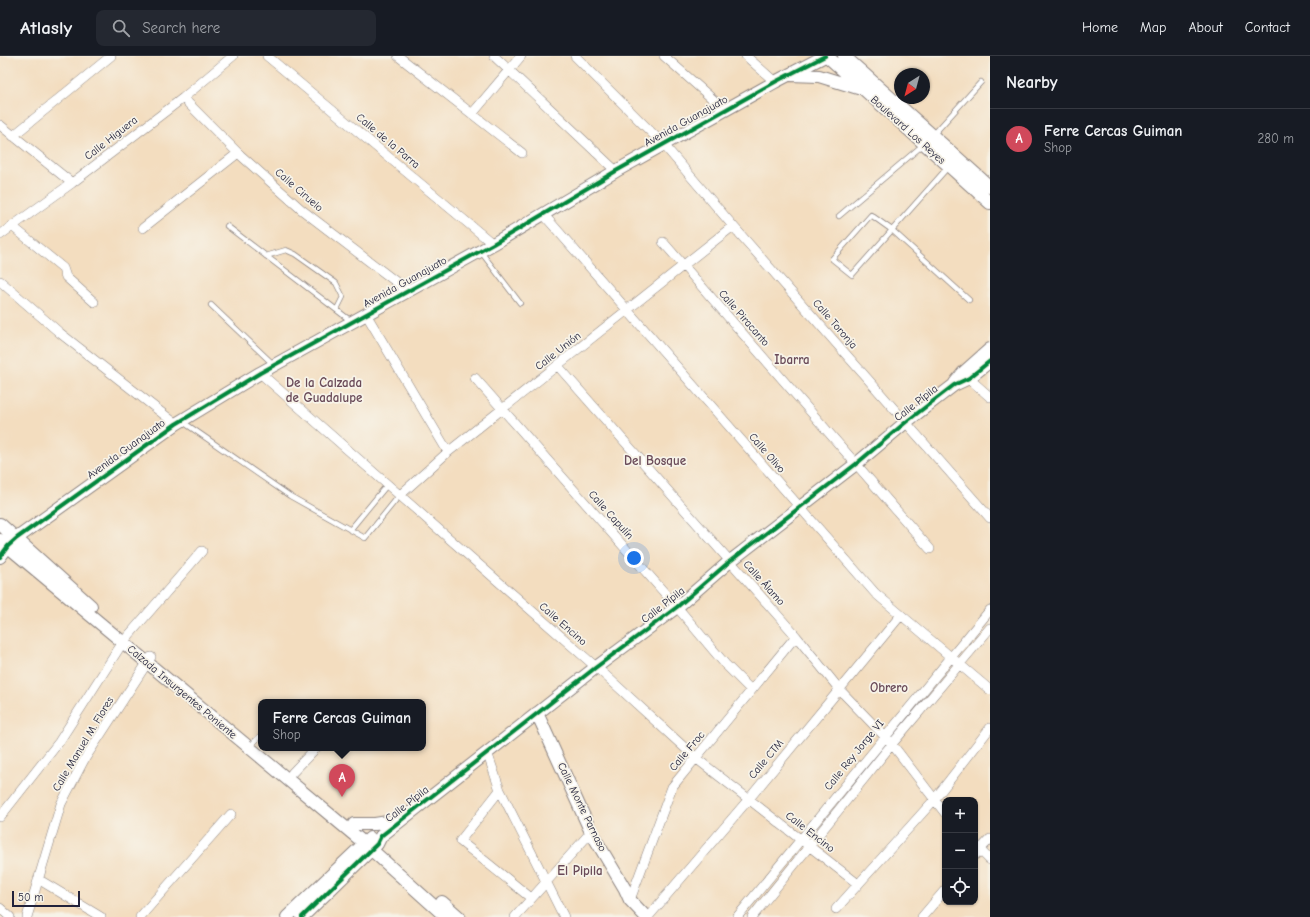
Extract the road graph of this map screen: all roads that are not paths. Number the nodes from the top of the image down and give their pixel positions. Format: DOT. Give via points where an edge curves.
graph roads {
  1 [pos="111,56"];
  2 [pos="233,56"];
  3 [pos="267,56"];
  4 [pos="398,56"];
  5 [pos="494,56"];
  6 [pos="521,56"];
  7 [pos="575,56"];
  8 [pos="664,56"];
  9 [pos="746,56"];
  10 [pos="826,56"];
  11 [pos="844,56"];
  12 [pos="508,70"];
  13 [pos="789,75"];
  14 [pos="775,82"];
  15 [pos="981,82"];
  16 [pos="864,90"];
  17 [pos="183,98"];
  18 [pos="725,110"];
  19 [pos="472,114"];
  20 [pos="0,125"];
  21 [pos="13,136"];
  22 [pos="928,140"];
  23 [pos="664,145"];
  24 [pos="238,152"];
  25 [pos="522,153"];
  26 [pos="949,166"];
  27 [pos="616,171"];
  28 [pos="973,180"];
  29 [pos="72,184"];
  30 [pos="990,187"];
  31 [pos="990,203"];
  32 [pos="544,215"];
  33 [pos="839,216"];
  34 [pos="12,226"];
  35 [pos="227,226"];
  36 [pos="733,226"];
  37 [pos="143,228"];
  38 [pos="892,230"];
  39 [pos="0,235"];
  40 [pos="663,242"];
  41 [pos="493,244"];
  42 [pos="480,251"];
  43 [pos="266,256"];
  44 [pos="684,267"];
  45 [pos="0,281"];
  46 [pos="408,291"];
  47 [pos="969,300"];
  48 [pos="94,302"];
  49 [pos="520,303"];
  50 [pos="211,305"];
  51 [pos="337,309"];
  52 [pos="628,311"];
  53 [pos="366,314"];
  54 [pos="353,321"];
  55 [pos="990,349"];
  56 [pos="990,361"];
  57 [pos="274,366"];
  58 [pos="558,366"];
  59 [pos="260,373"];
  60 [pos="966,376"];
  61 [pos="475,378"];
  62 [pos="990,397"];
  63 [pos="501,410"];
  64 [pos="179,422"];
  65 [pos="906,422"];
  66 [pos="448,452"];
  67 [pos="856,464"];
  68 [pos="387,485"];
  69 [pos="399,496"];
  70 [pos="798,507"];
  71 [pos="990,518"];
  72 [pos="0,524"];
  73 [pos="350,530"];
  74 [pos="8,541"];
  75 [pos="930,549"];
  76 [pos="202,551"];
  77 [pos="0,557"];
  78 [pos="729,562"];
  79 [pos="677,607"];
  80 [pos="990,610"];
  81 [pos="901,615"];
  82 [pos="990,628"];
  83 [pos="796,636"];
  84 [pos="124,640"];
  85 [pos="952,657"];
  86 [pos="149,660"];
  87 [pos="960,664"];
  88 [pos="595,668"];
  89 [pos="751,690"];
  90 [pos="840,690"];
  91 [pos="990,690"];
  92 [pos="537,714"];
  93 [pos="990,728"];
  94 [pos="884,736"];
  95 [pos="258,742"];
  96 [pos="892,744"];
  97 [pos="258,750"];
  98 [pos="259,751"];
  99 [pos="269,751"];
  100 [pos="313,751"];
  101 [pos="487,752"];
  102 [pos="697,759"];
  103 [pos="292,773"];
  104 [pos="500,790"];
  105 [pos="748,800"];
  106 [pos="934,800"];
  107 [pos="329,809"];
  108 [pos="942,809"];
  109 [pos="231,814"];
  110 [pos="0,817"];
  111 [pos="403,819"];
  112 [pos="354,824"];
  113 [pos="591,832"];
  114 [pos="990,839"];
  115 [pos="801,840"];
  116 [pos="373,842"];
  117 [pos="808,846"];
  118 [pos="978,848"];
  119 [pos="978,851"];
  120 [pos="990,860"];
  121 [pos="38,878"];
  122 [pos="547,883"];
  123 [pos="858,884"];
  124 [pos="942,894"];
  125 [pos="531,898"];
  126 [pos="630,900"];
  127 [pos="0,908"];
  128 [pos="836,909"];
  129 [pos="442,910"];
  130 [pos="10,917"];
  131 [pos="27,917"];
  132 [pos="101,917"];
  133 [pos="140,917"];
  134 [pos="287,917"];
  135 [pos="302,917"];
  136 [pos="459,917"];
  137 [pos="515,917"];
  138 [pos="564,917"];
  139 [pos="647,917"];
  140 [pos="737,917"];
  141 [pos="752,917"];
  142 [pos="922,917"];
  1 -- 21 [label="street"];
  2 -- 17 [label="street, Calle Higuera"];
  3 -- 41 [label="street, Calle de la Parra"];
  4 -- 19 [label="street"];
  5 -- 12 [label="street"];
  6 -- 12 [label="street"];
  7 -- 23 [label="street, Calle Toronja"];
  8 -- 18 [label="street"];
  9 -- 14 [label="street"];
  10 -- 13 [label="street, Avenida Guanajuato"];
  10 -- 16 [label="street, Boulevard Los Reyes"];
  11 -- 22 [label="street, Boulevard Los Reyes"];
  12 -- 19 [label="street"];
  12 -- 27 [label="street"];
  13 -- 14 [label="street, Avenida Guanajuato"];
  13 -- 16 [label="street" via="830,78"];
  14 -- 18 [label="street, Avenida Guanajuato"];
  15 -- 22 [label="lane"];
  16 -- 22 [label="street, Boulevard Los Reyes"];
  17 -- 24 [label="street, Calle Ciruelo"];
  17 -- 29 [label="street, Calle Higuera"];
  18 -- 23 [label="street, Avenida Guanajuato"];
  19 -- 25 [label="street"];
  20 -- 21 [label="street"];
  21 -- 29 [label="street"];
  22 -- 26 [label="street, Boulevard Los Reyes"];
  22 -- 28 [label="street, Boulevard Los Reyes"];
  22 -- 33 [label="lane"];
  23 -- 27 [label="street, Avenida Guanajuato"];
  23 -- 36 [label="street, Calle Toronja"];
  24 -- 37 [label="street"];
  24 -- 46 [label="street, Calle Ciruelo" via="302,210"];
  26 -- 28 [label="street, Boulevard Los Reyes"];
  26 -- 38 [label="lane"];
  27 -- 32 [label="street, Avenida Guanajuato"];
  28 -- 30 [label="street, Boulevard Los Reyes"];
  28 -- 31 [label="street, Boulevard Los Reyes"];
  29 -- 34 [label="street, Calle Higuera"];
  32 -- 41 [label="street, Avenida Guanajuato"];
  32 -- 52 [label="street, Calle Olivo"];
  34 -- 39 [label="street, Calle Higuera"];
  34 -- 48 [label="street" via="63,268 66,277"];
  35 -- 43 [label="lane"];
  36 -- 44 [label="street, Calle Unión"];
  36 -- 65 [label="street, Calle Toronja"];
  38 -- 38 [label="lane" via="871,215 832,259 852,275"];
  38 -- 47 [label="lane"];
  40 -- 44 [label="street, Calle Piracanto"];
  41 -- 42 [label="street, Avenida Guanajuato"];
  42 -- 46 [label="street, Avenida Guanajuato"];
  42 -- 49 [label="lane"];
  43 -- 51 [label="lane"];
  43 -- 51 [label="lane" via="286,250 336,283 343,297"];
  44 -- 52 [label="street, Calle Unión"];
  44 -- 67 [label="street, Calle Piracanto"];
  45 -- 64 [label="street" via="60,333"];
  46 -- 53 [label="street, Avenida Guanajuato"];
  50 -- 57 [label="lane"];
  51 -- 54 [label="lane"];
  52 -- 58 [label="street, Calle Unión"];
  52 -- 70 [label="street, Calle Olivo"];
  53 -- 54 [label="street, Avenida Guanajuato"];
  53 -- 66 [label="street"];
  54 -- 57 [label="street, Avenida Guanajuato"];
  55 -- 60 [label="street"];
  56 -- 60 [label="street"];
  57 -- 59 [label="street, Avenida Guanajuato"];
  58 -- 63 [label="street, Calle Unión"];
  58 -- 78 [label="street, Calle Álamo"];
  59 -- 64 [label="street, Avenida Guanajuato"];
  59 -- 68 [label="street, Calle Encino"];
  60 -- 62 [label="street"];
  60 -- 65 [label="street, Calle Pípila"];
  61 -- 63 [label="street, Calle Capulín"];
  63 -- 66 [label="street, Calle Unión"];
  63 -- 79 [label="street, Calle Capulín"];
  64 -- 73 [label="lane" via="290,496"];
  64 -- 74 [label="street, Avenida Guanajuato"];
  65 -- 67 [label="street, Calle Pípila"];
  65 -- 71 [label="street, Calle Toronja"];
  66 -- 69 [label="street, Calle Unión"];
  67 -- 70 [label="street, Calle Pípila"];
  67 -- 75 [label="street, Calle Piracanto"];
  68 -- 69 [label="street, Calle Encino"];
  68 -- 73 [label="lane"];
  69 -- 73 [label="lane" via="365,538"];
  69 -- 88 [label="street, Calle Encino"];
  70 -- 78 [label="street, Calle Pípila"];
  70 -- 81 [label="street, Calle Olivo" via="875,593"];
  72 -- 74 [label="street, Calzada Insurgentes Poniente"];
  74 -- 77 [label="street, Avenida Guanajuato"];
  74 -- 84 [label="street, Calzada Insurgentes Poniente"];
  76 -- 84 [label="street"];
  78 -- 79 [label="street, Calle Pípila"];
  78 -- 83 [label="street, Calle Álamo"];
  79 -- 88 [label="street, Calle Pípila"];
  79 -- 89 [label="street, Calle Capulín" via="725,664"];
  80 -- 85 [label="street, Calle Rey Jorge VI"];
  81 -- 85 [label="street, Calle Olivo"];
  81 -- 90 [label="street, Calle CTM"];
  82 -- 87 [label="street, Calle Rey Jorge VI"];
  83 -- 89 [label="street, Calle Froc"];
  83 -- 90 [label="street, Calle Álamo"];
  84 -- 86 [label="street, Calzada Insurgentes Poniente"];
  84 -- 110 [label="street" via="59,742"];
  85 -- 87 [label="street, Calle Olivo"];
  85 -- 94 [label="street, Calle Rey Jorge VI"];
  86 -- 95 [label="street, Calzada Insurgentes Poniente"];
  86 -- 97 [label="street, Calzada Insurgentes Poniente"];
  86 -- 121 [label="street, Calle Manuel M. Flores" via="84,760 61,804"];
  87 -- 91 [label="street, Calle Olivo"];
  87 -- 96 [label="street, Calle Rey Jorge VI"];
  88 -- 92 [label="street, Calle Pípila"];
  88 -- 102 [label="street, Calle Encino"];
  89 -- 102 [label="street, Calle Froc"];
  90 -- 94 [label="street, Calle Álamo"];
  90 -- 105 [label="street, Calle CTM"];
  92 -- 101 [label="street, Calle Pípila"];
  92 -- 113 [label="street, Calle Monte Parnaso"];
  93 -- 106 [label="street"];
  94 -- 96 [label="street, Calle Álamo"];
  94 -- 115 [label="street, Calle Rey Jorge VI"];
  96 -- 106 [label="street, Calle Álamo"];
  96 -- 117 [label="street, Calle Rey Jorge VI"];
  98 -- 107 [label="street, Calzada Insurgentes Poniente"];
  99 -- 103 [label="street, Calzada Insurgentes Poniente"];
  100 -- 103 [label="street"];
  101 -- 104 [label="street"];
  101 -- 111 [label="street, Calle Pípila"];
  102 -- 105 [label="street, Calle Encino"];
  102 -- 126 [label="street, Calle Froc" via="672,788"];
  103 -- 107 [label="street, Calzada Insurgentes Poniente"];
  104 -- 122 [label="street"];
  104 -- 125 [label="street" via="460,841"];
  105 -- 115 [label="street, Calle Encino"];
  105 -- 139 [label="street, Calle CTM"];
  106 -- 108 [label="street, Calle Álamo"];
  106 -- 123 [label="street"];
  107 -- 112 [label="street, Calzada Insurgentes Poniente"];
  107 -- 116 [label="street, Calzada Insurgentes Poniente"];
  109 -- 133 [label="street"];
  111 -- 112 [label="street" via="380,824"];
  111 -- 116 [label="street, Calle Pípila"];
  112 -- 116 [label="street, Calzada Insurgentes Poniente"];
  113 -- 122 [label="street"];
  113 -- 126 [label="street, Calle Monte Parnaso"];
  114 -- 118 [label="street"];
  115 -- 117 [label="street, Calle Encino"];
  115 -- 140 [label="street, Calle Rey Jorge VI"];
  116 -- 129 [label="street, Calzada Insurgentes Poniente"];
  116 -- 134 [label="street, Calle Pípila"];
  116 -- 135 [label="street, Calle Pípila"];
  117 -- 123 [label="street, Calle Encino"];
  117 -- 141 [label="street, Calle Rey Jorge VI"];
  119 -- 120 [label="street"];
  121 -- 131 [label="street, Calle Manuel M. Flores"];
  121 -- 132 [label="street"];
  122 -- 125 [label="street"];
  122 -- 138 [label="street"];
  123 -- 128 [label="street"];
  124 -- 142 [label="street"];
  125 -- 137 [label="street"];
  126 -- 139 [label="street, Calle Monte Parnaso"];
  127 -- 130 [label="street"];
  129 -- 136 [label="street, Calzada Insurgentes Poniente"];
}
